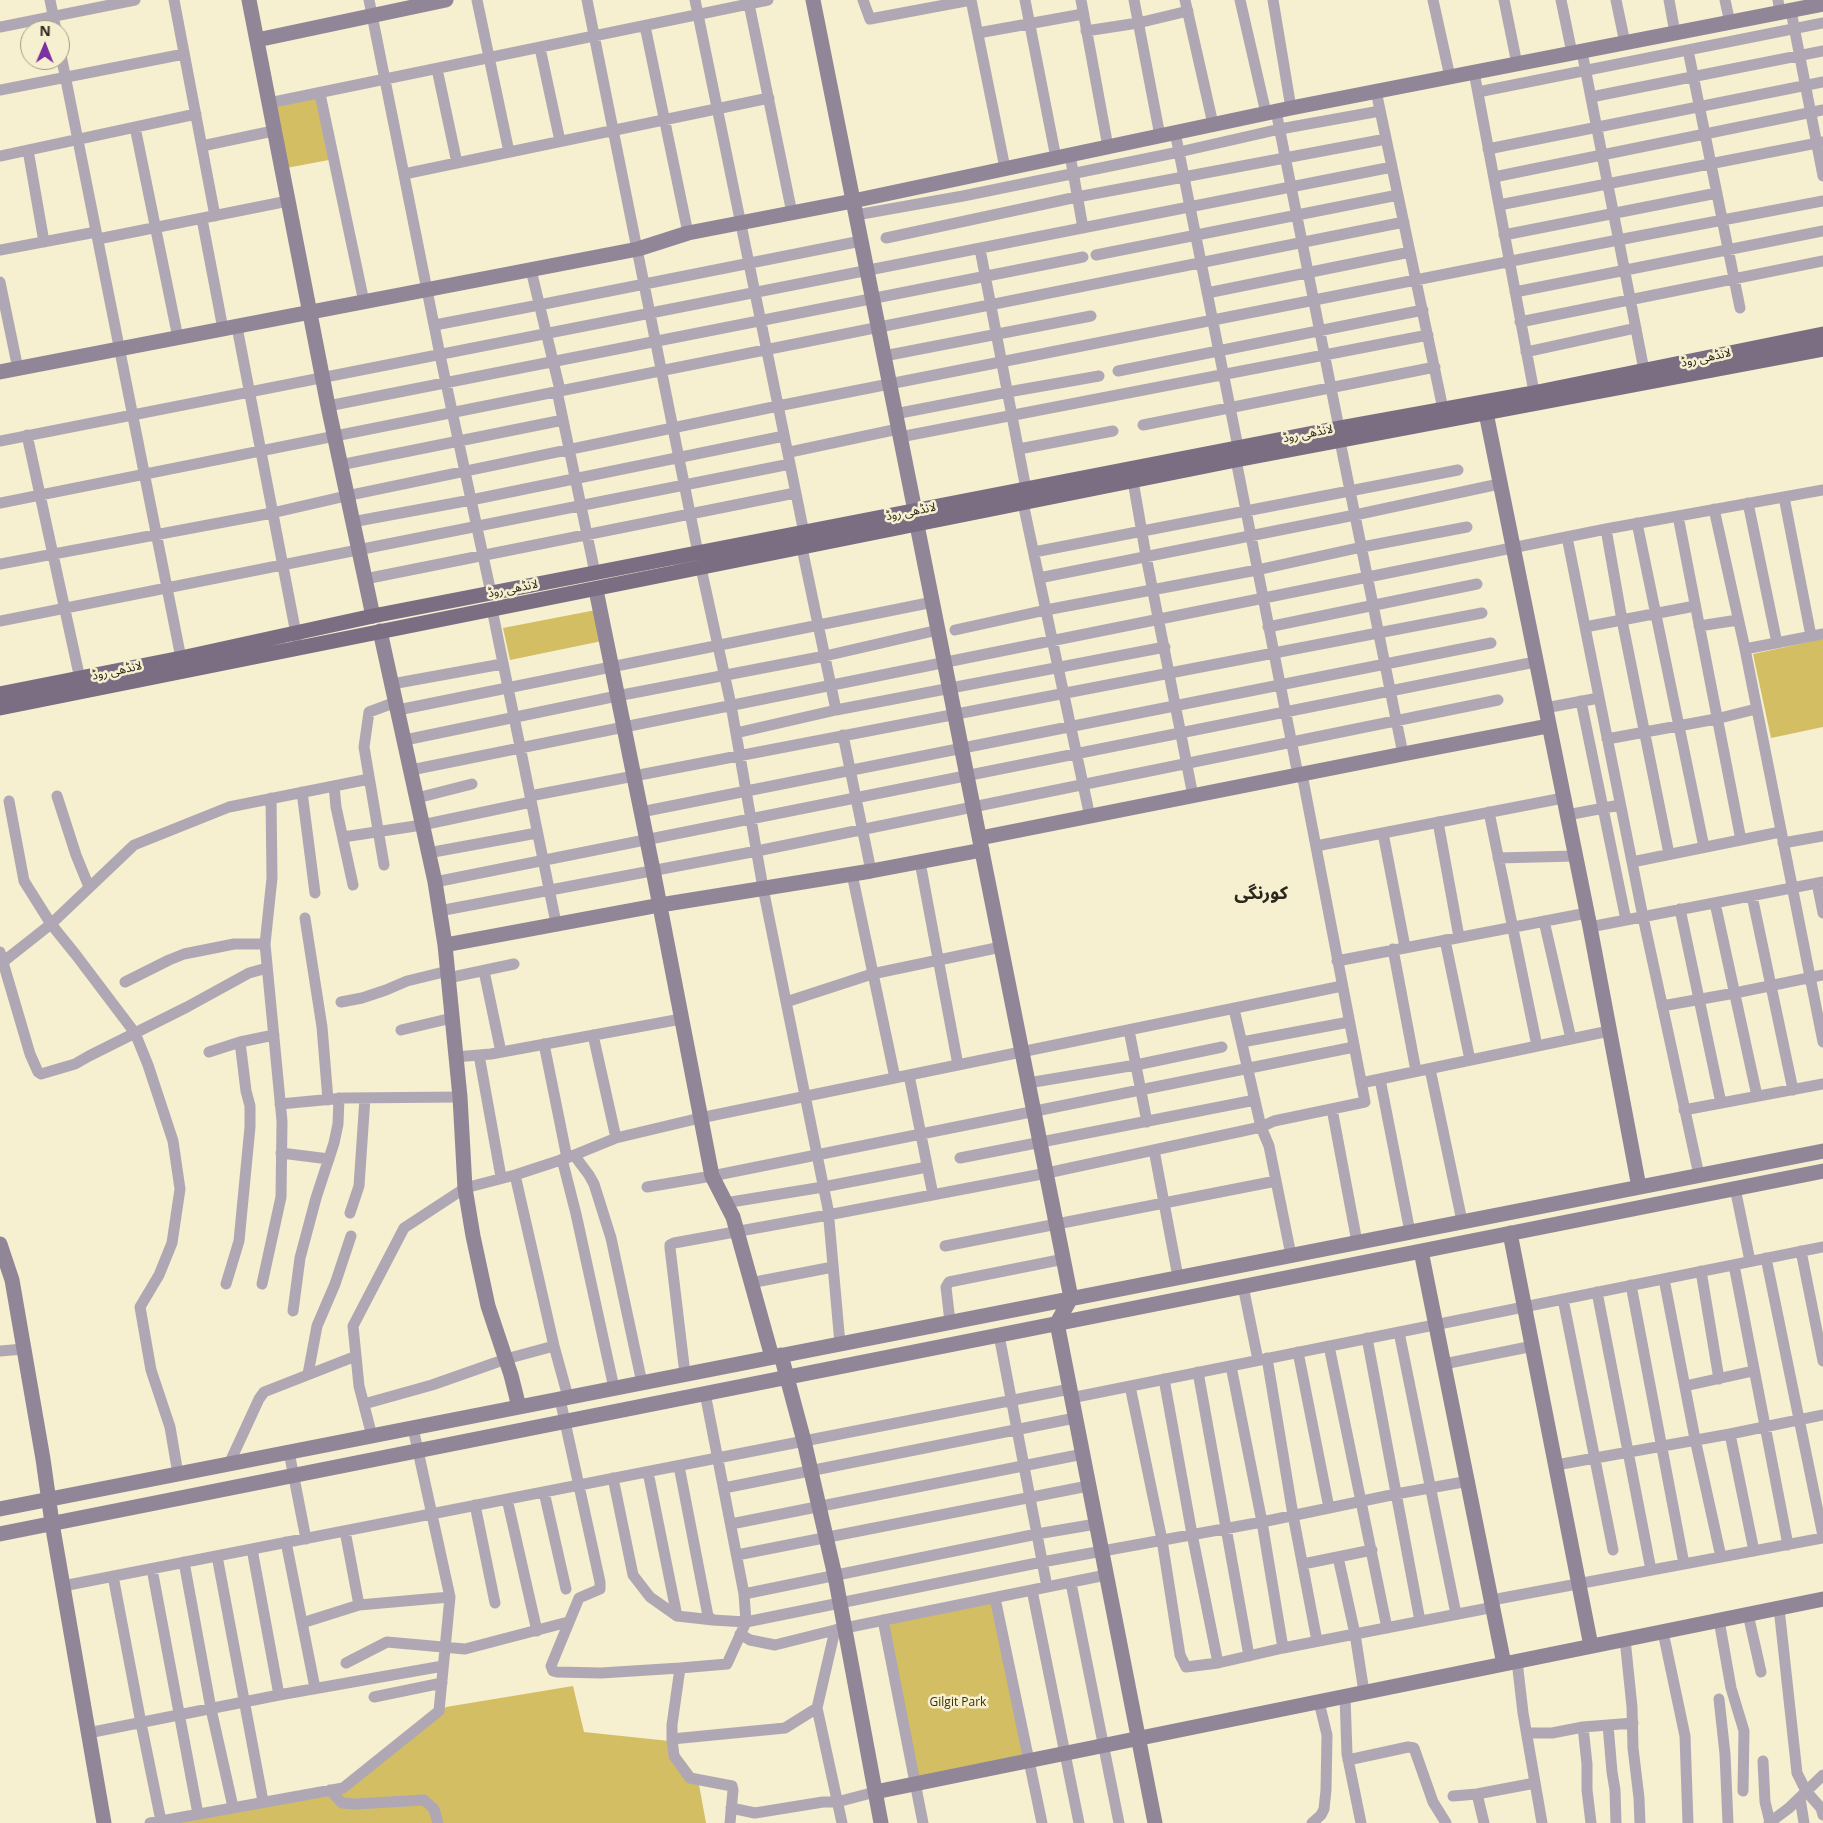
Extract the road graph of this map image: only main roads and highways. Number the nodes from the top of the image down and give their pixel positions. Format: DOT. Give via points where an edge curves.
graph roads {
  1 [pos="1823,334"];
  2 [pos="1823,348"];
  3 [pos="1339,434"];
  4 [pos="1237,454"];
  5 [pos="1025,496"];
  6 [pos="916,518"];
  7 [pos="700,561"];
  8 [pos="0,694"];
  9 [pos="0,708"];
  1 -- 3 [label="main road, لانڈھی روڈ" via="1443,409"];
  2 -- 3 [label="main road, لانڈھی روڈ" via="1486,413"];
  3 -- 4 [label="main road, لانڈھی روڈ"];
  4 -- 5 [label="main road, لانڈھی روڈ"];
  4 -- 5 [label="main road, لانڈھی روڈ" via="1133,481"];
  5 -- 6 [label="main road, لانڈھی روڈ"];
  6 -- 7 [label="main road, لانڈھی روڈ" via="804,533"];
  6 -- 7 [label="main road, لانڈھی روڈ" via="802,548"];
  7 -- 8 [label="main road, لانڈھی روڈ" via="595,573"];
  7 -- 9 [label="main road, لانڈھی روڈ" via="596,590"];
}
